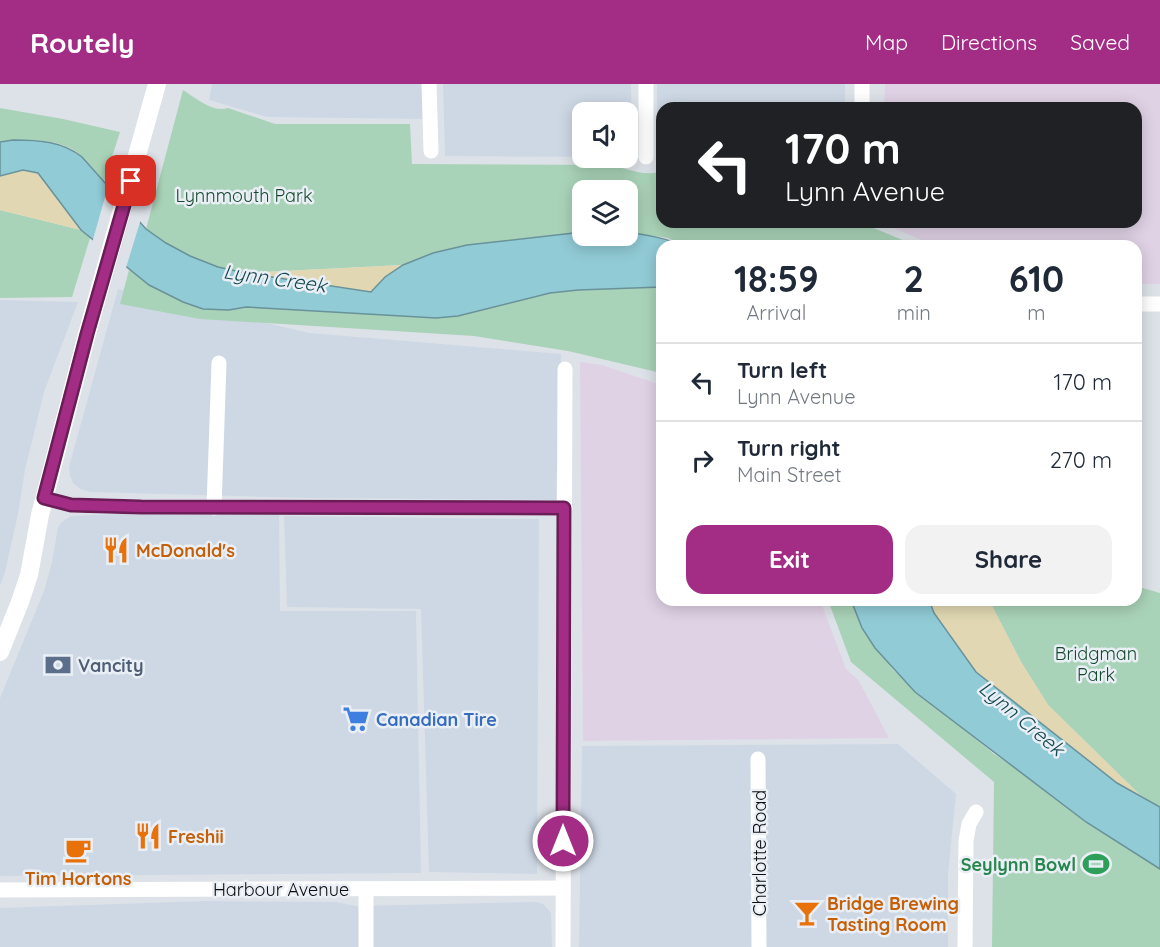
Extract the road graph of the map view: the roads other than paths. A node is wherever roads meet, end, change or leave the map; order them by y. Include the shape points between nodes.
1 (157, 84) edge
2 (429, 84) edge
3 (646, 84) edge
4 (862, 84) edge
5 (862, 102) edge
6 (431, 151) dead end
7 (646, 157) dead end
8 (1142, 304) edge
9 (1160, 304) edge
10 (219, 363) dead end
11 (565, 369) dead end
12 (44, 498) junction
13 (214, 507) junction
14 (564, 508) junction
15 (0, 652) edge
16 (758, 759) dead end
17 (976, 812) dead end
18 (563, 888) junction
19 (366, 889) junction
20 (0, 890) edge
21 (366, 947) edge
22 (563, 947) edge
23 (759, 947) edge
24 (965, 947) edge

1 - 12 main road
2 - 6 street
3 - 7 street
4 - 5 street
8 - 9 street
10 - 13 street
11 - 14 street
12 - 13 street via 71,505
12 - 15 main road via 29,574
13 - 14 street
14 - 18 street
16 - 23 street, Charlotte Road
17 - 24 street via 966,841
18 - 19 street, Harbour Avenue
18 - 22 street
19 - 20 street, Harbour Avenue
19 - 21 street

